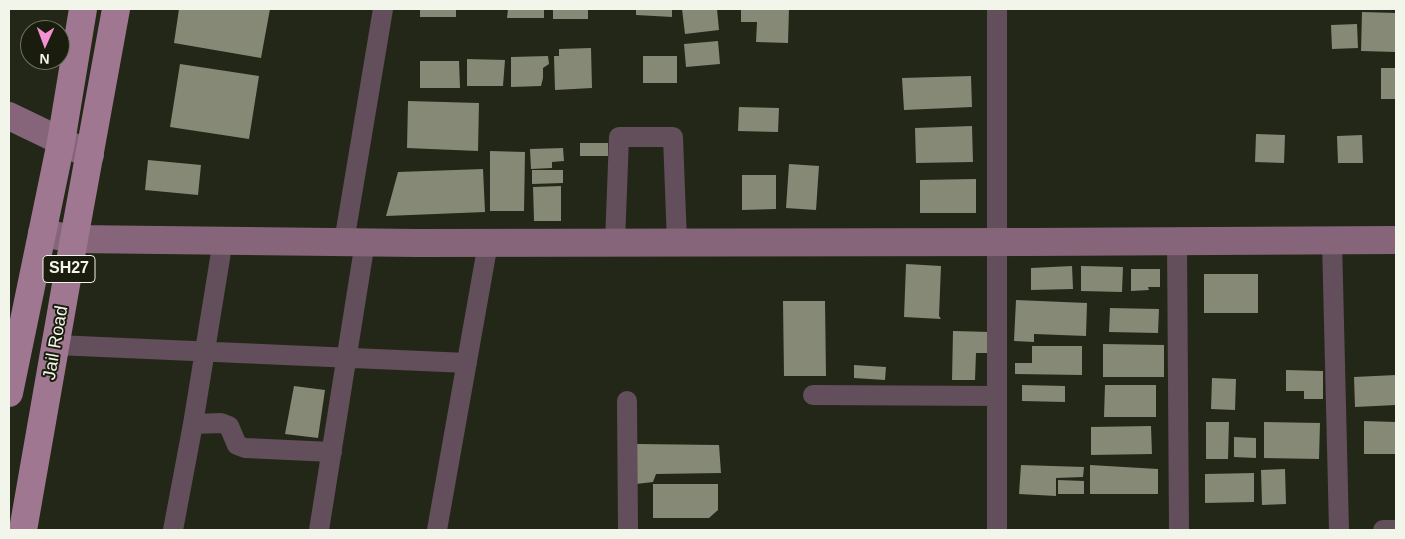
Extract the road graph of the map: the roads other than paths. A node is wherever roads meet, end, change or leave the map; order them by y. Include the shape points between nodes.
1 (83, 9) edge
2 (116, 9) edge
3 (383, 9) edge
4 (997, 9) edge
5 (9, 116) edge
6 (61, 142) junction
7 (90, 155) junction
8 (42, 233) junction
9 (74, 238) junction
10 (223, 240) junction
11 (1332, 240) junction
12 (1396, 240) edge
13 (998, 241) junction
14 (1177, 241) junction
15 (355, 242) junction
16 (488, 243) junction
17 (615, 243) junction
18 (677, 243) junction
19 (56, 345) junction
20 (204, 351) junction
21 (347, 358) junction
22 (467, 363) junction
23 (9, 393) edge
24 (813, 395) dead end
25 (997, 396) junction
26 (627, 401) dead end
27 (193, 424) junction
28 (332, 452) junction
29 (23, 530) edge
30 (174, 530) edge
31 (319, 530) edge
32 (437, 530) edge
33 (628, 530) edge
34 (997, 530) edge
35 (1179, 530) edge
36 (1339, 530) edge
37 (1383, 530) edge
38 (1396, 530) edge

1 - 6 main road
2 - 7 main road, Jail Road / SH27
3 - 15 street
4 - 13 street
5 - 6 street
6 - 7 street
6 - 8 main road
7 - 9 main road, Jail Road / SH27
8 - 9 street
8 - 23 main road
9 - 10 street
9 - 19 main road, Jail Road / SH27
10 - 15 street
10 - 20 street
11 - 12 street
11 - 14 street
11 - 36 street
13 - 14 street
13 - 18 street
13 - 25 street
14 - 35 street
15 - 16 street
15 - 21 street
16 - 17 street
16 - 22 street
17 - 18 street
17 - 18 street via 619,137 673,137
19 - 20 street
19 - 29 main road, Jail Road / SH27
20 - 21 street
20 - 27 street
21 - 22 street
21 - 28 street
22 - 32 street
24 - 25 street
25 - 34 street
26 - 33 street
27 - 28 street via 221,423 229,426 237,445 245,448
27 - 30 street
28 - 31 street
37 - 38 street

